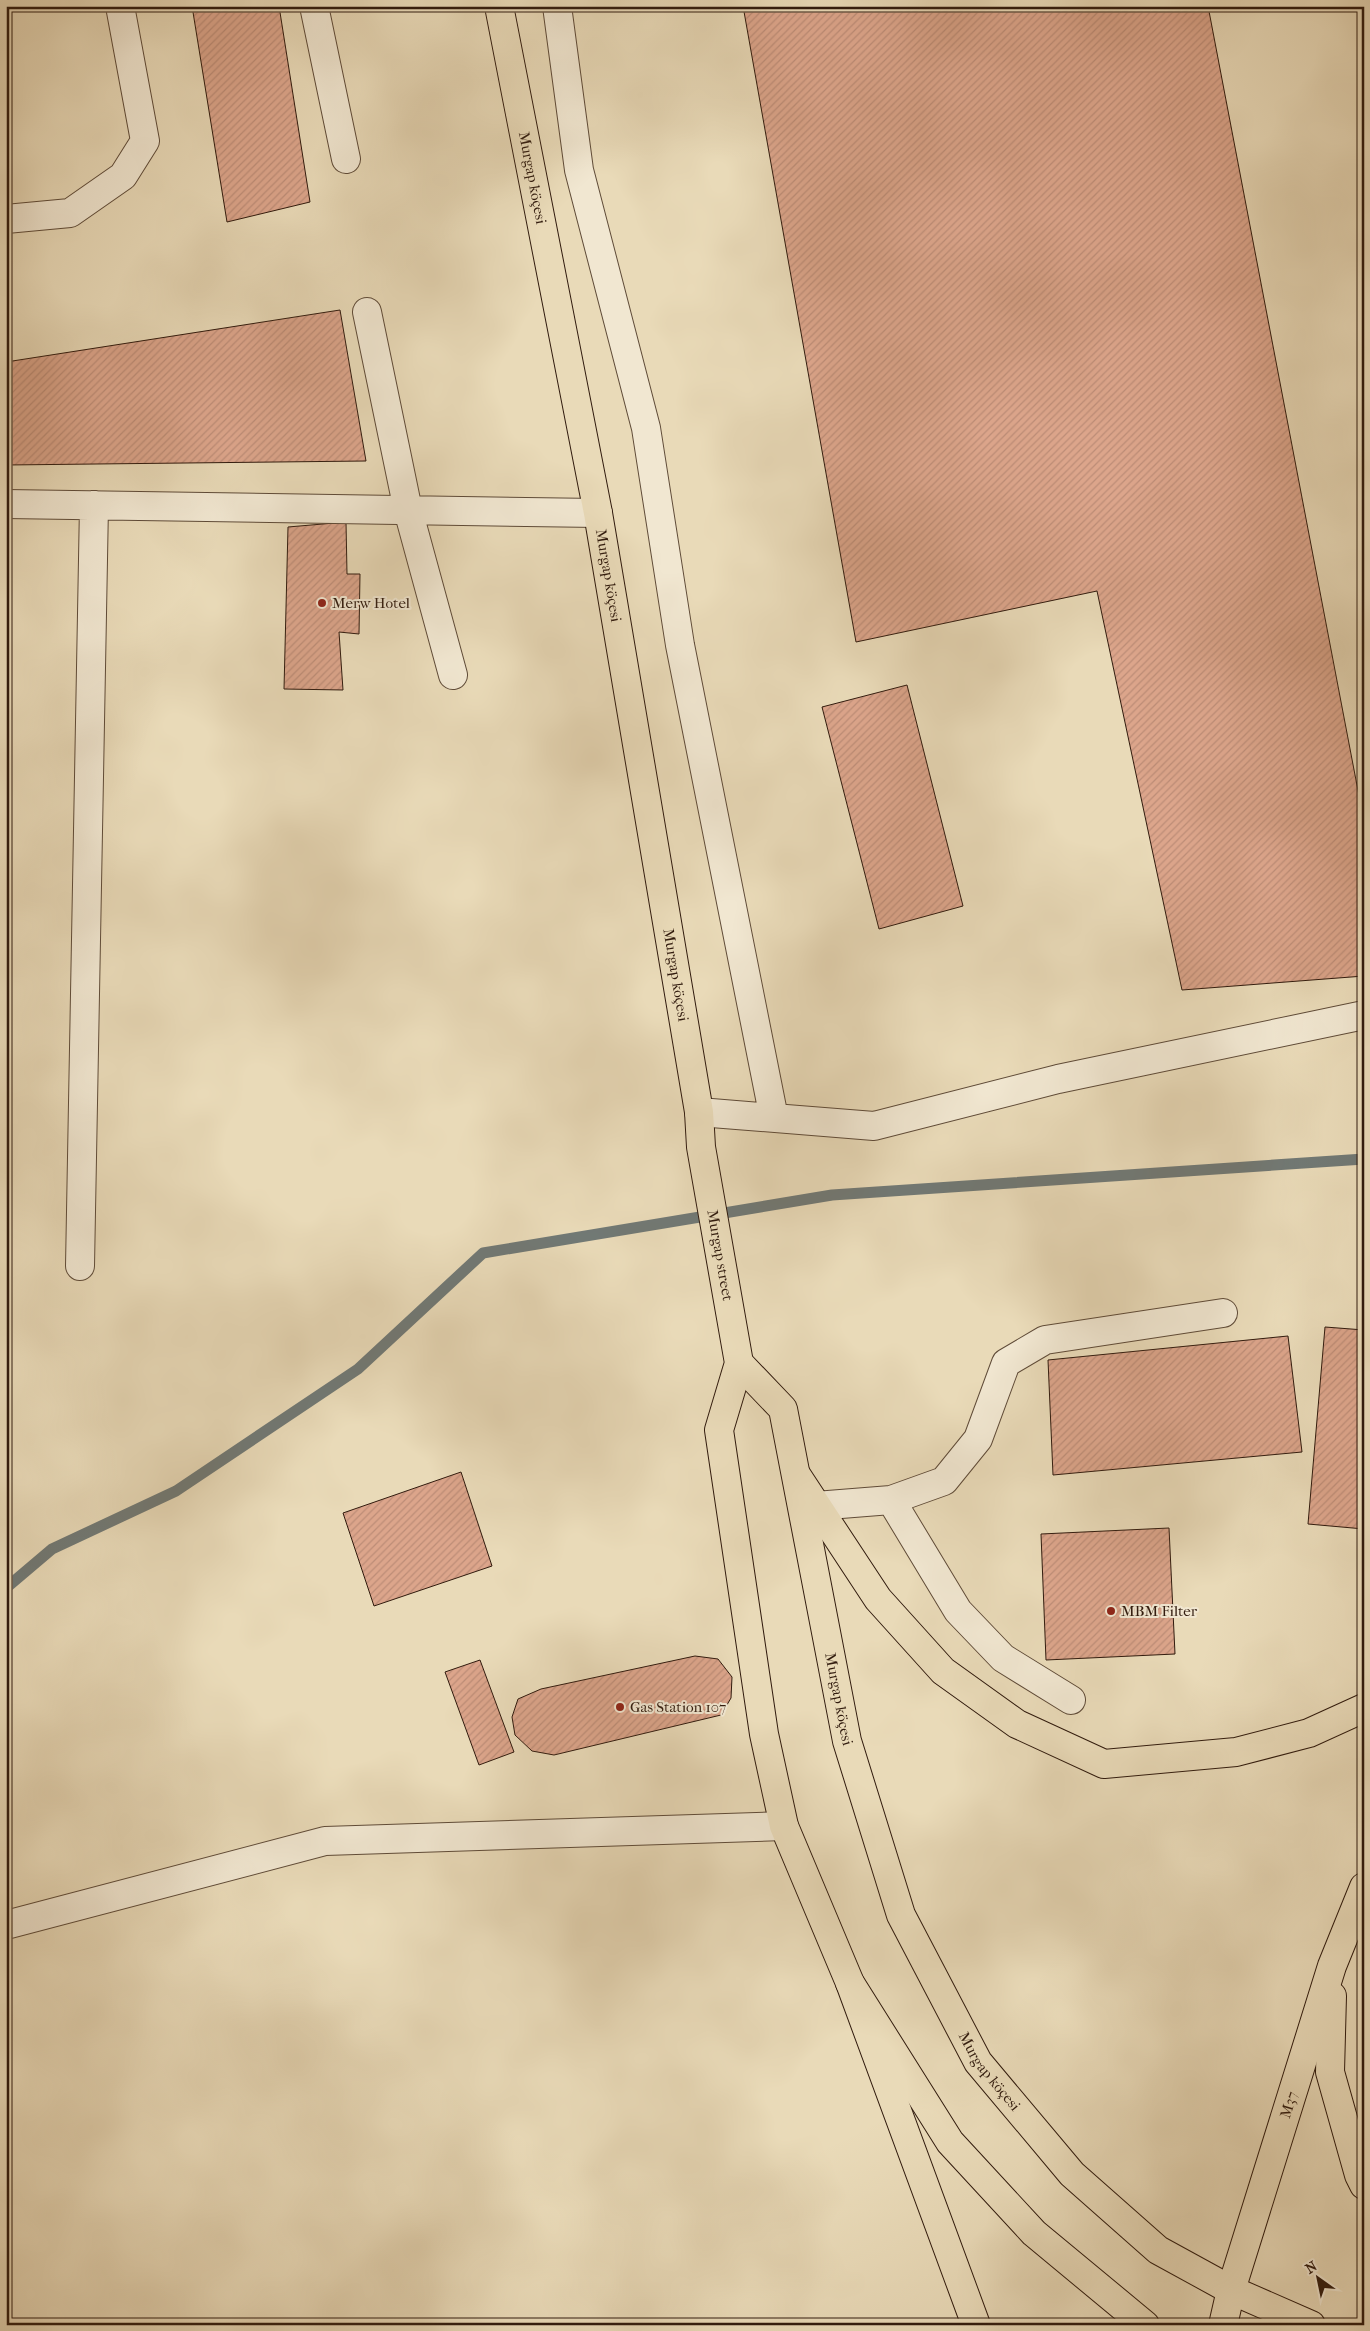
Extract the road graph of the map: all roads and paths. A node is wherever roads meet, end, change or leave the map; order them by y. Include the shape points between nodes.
1 (120, 6) edge
2 (314, 6) edge
3 (498, 6) edge
4 (557, 6) edge
5 (346, 159) dead end
6 (6, 219) edge
7 (367, 312) dead end
8 (6, 504) edge
9 (94, 505) junction
10 (408, 510) junction
11 (598, 513) junction
12 (452, 675) dead end
13 (1364, 1015) edge
14 (699, 1112) junction
15 (774, 1118) junction
16 (701, 1147) joint
17 (80, 1266) dead end
18 (1223, 1313) dead end
19 (738, 1363) junction
20 (891, 1500) junction
21 (810, 1506) junction
22 (1071, 1700) dead end
23 (1364, 1708) edge
24 (784, 1826) junction
25 (1364, 1887) edge
26 (6, 1925) edge
27 (1332, 1966) junction
28 (850, 1983) junction
29 (1364, 2185) edge
30 (1231, 2290) junction
31 (976, 2325) edge
32 (1145, 2325) edge
33 (1223, 2325) edge
34 (1311, 2325) edge

1 - 6 street via 145,141 123,176 70,213
2 - 5 street
3 - 11 main road, Murgap köçesi
4 - 15 street via 580,170 646,428 680,645
7 - 10 street
8 - 9 street
9 - 10 street
9 - 17 street
10 - 11 street
10 - 12 street
11 - 14 main road, Murgap köçesi
13 - 15 street via 1058,1079 874,1126
14 - 15 street
14 - 16 main road, Murgap köçesi
16 - 19 main road, Murgap street
18 - 20 street via 1045,1340 1006,1363 978,1439 944,1481
19 - 21 main road via 783,1409 797,1476
19 - 24 main road via 719,1430 764,1734
20 - 21 street
20 - 22 street via 958,1611 1003,1658
21 - 23 main road via 878,1599 943,1671 1017,1724 1104,1764 1236,1752 1309,1733
21 - 30 main road, Murgap köçesi via 846,1741 901,1915 978,2062 1072,2174 1158,2250
24 - 26 street via 325,1841
24 - 28 main road
25 - 27 main road, M37 / M37
27 - 29 main road via 1330,2072
27 - 30 main road, M37 / M37
28 - 31 main road
28 - 32 main road via 950,2142 1034,2233
30 - 33 main road, M37 / M37
30 - 34 main road, Murgap köçesi

